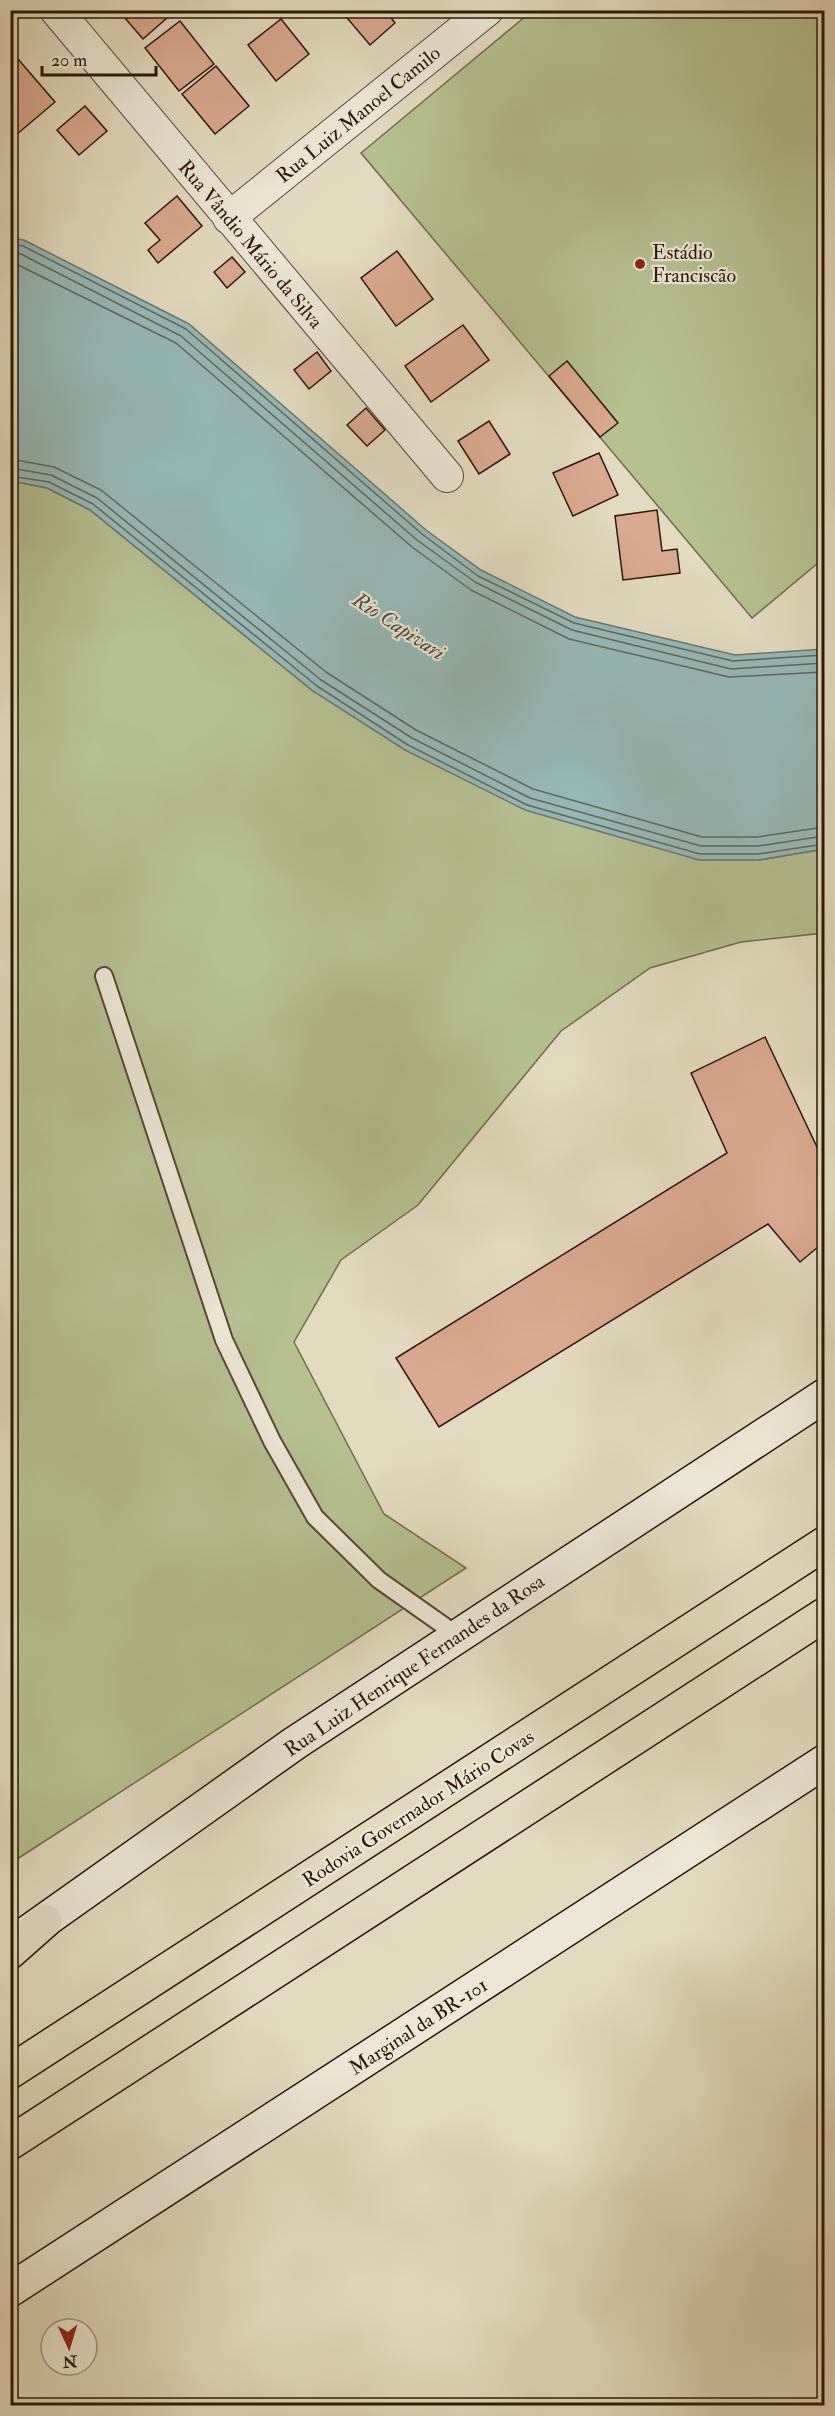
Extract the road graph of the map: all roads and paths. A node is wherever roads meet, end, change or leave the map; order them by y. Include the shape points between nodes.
1 (56, 10) edge
2 (487, 10) edge
3 (229, 218) junction
4 (447, 476) dead end
5 (104, 976) dead end
6 (825, 1396) edge
7 (825, 1544) edge
8 (825, 1615) edge
9 (457, 1635) junction
10 (825, 1762) edge
11 (45, 1921) junction
12 (10, 1944) edge
13 (10, 1952) edge
14 (10, 2072) edge
15 (20, 2137) edge
16 (10, 2161) edge
17 (10, 2290) edge

1 - 3 street, Rua Vândio Mário da Silva
2 - 3 street, Rua Luiz Manoel Camilo
3 - 4 street, Rua Vândio Mário da Silva
5 - 9 lane via 224,1340 272,1442 315,1517 379,1580
6 - 9 main road, Rua Luiz Henrique Fernandes da Rosa
7 - 14 highway, Rodovia Governador Mário Covas
8 - 15 highway
9 - 11 main road, Rua Luiz Henrique Fernandes da Rosa via 220,1795
10 - 17 main road, Marginal da BR-101
11 - 12 main road, Rua Luiz Henrique Fernandes da Rosa
11 - 13 highway
15 - 16 highway

